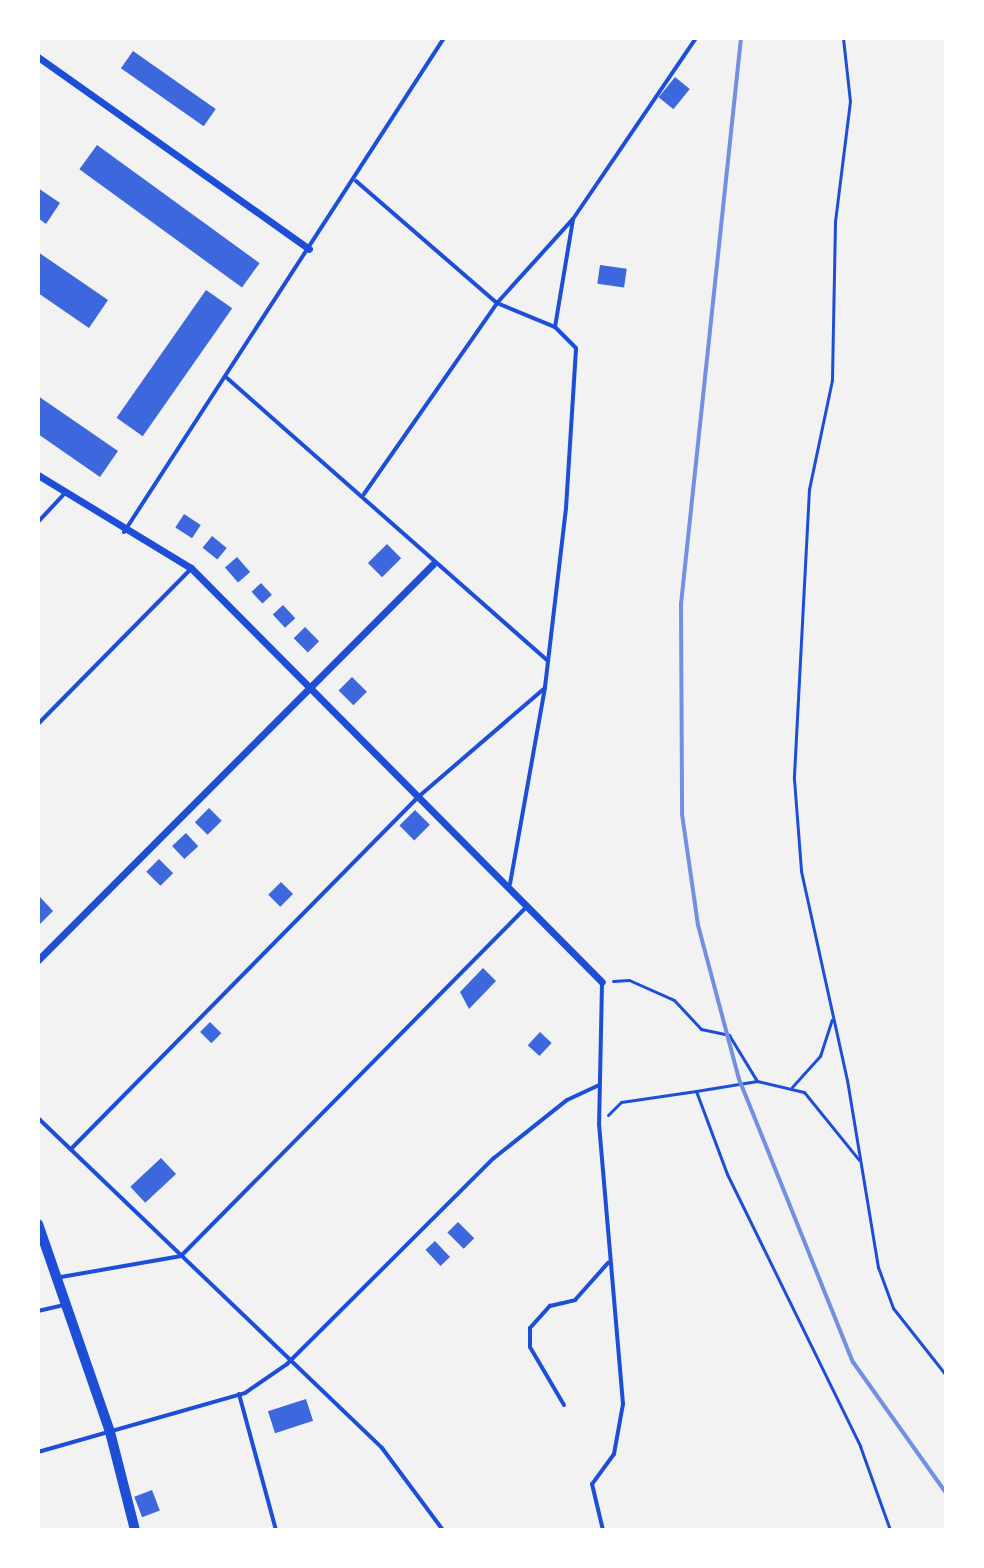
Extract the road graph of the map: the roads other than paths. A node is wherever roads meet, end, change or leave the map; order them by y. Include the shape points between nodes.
1 (444, 38) edge
2 (696, 38) edge
3 (38, 57) edge
4 (356, 181) junction
5 (573, 219) junction
6 (309, 249) junction
7 (497, 303) junction
8 (555, 327) junction
9 (227, 378) junction
10 (38, 475) edge
11 (65, 493) junction
12 (364, 494) junction
13 (38, 522) edge
14 (124, 532) junction
15 (433, 564) junction
16 (191, 568) junction
17 (548, 661) junction
18 (309, 683) junction
19 (545, 687) junction
20 (38, 724) edge
21 (417, 798) junction
22 (510, 884) junction
23 (528, 905) junction
24 (38, 960) edge
25 (602, 982) joint
26 (599, 1085) junction
27 (38, 1118) edge
28 (71, 1149) junction
29 (38, 1224) edge
30 (181, 1256) junction
31 (608, 1263) junction
32 (61, 1277) junction
33 (69, 1303) junction
34 (38, 1311) edge
35 (287, 1364) junction
36 (239, 1394) junction
37 (564, 1405) dead end
38 (110, 1432) junction
39 (38, 1452) edge
40 (135, 1530) edge
41 (276, 1530) edge
42 (443, 1530) edge
43 (603, 1530) edge

1 - 4 lane
2 - 5 lane
3 - 6 street
4 - 6 lane
4 - 7 lane
5 - 7 lane
5 - 8 lane
6 - 9 lane
7 - 8 lane
7 - 12 lane
8 - 17 lane via 576,348
9 - 12 lane
9 - 14 lane
10 - 11 street
11 - 13 lane
11 - 14 street
12 - 15 lane
14 - 16 street
15 - 17 lane
15 - 18 street
16 - 18 street
16 - 20 lane
17 - 19 lane
18 - 21 street
18 - 24 street
19 - 21 lane
19 - 22 lane
21 - 22 street
21 - 28 lane
22 - 23 street
23 - 25 street
23 - 30 lane
25 - 26 lane
26 - 31 lane
26 - 35 lane via 567,1100 494,1158
27 - 28 lane
28 - 30 lane
29 - 32 main road
30 - 32 lane
30 - 35 lane
31 - 37 lane via 575,1300 550,1306 530,1328 530,1347
31 - 43 lane via 623,1404 614,1454 592,1484
32 - 33 main road
33 - 34 lane
33 - 38 main road
35 - 36 lane
35 - 42 lane via 382,1448
36 - 38 lane
36 - 41 lane
38 - 39 lane
38 - 40 main road

